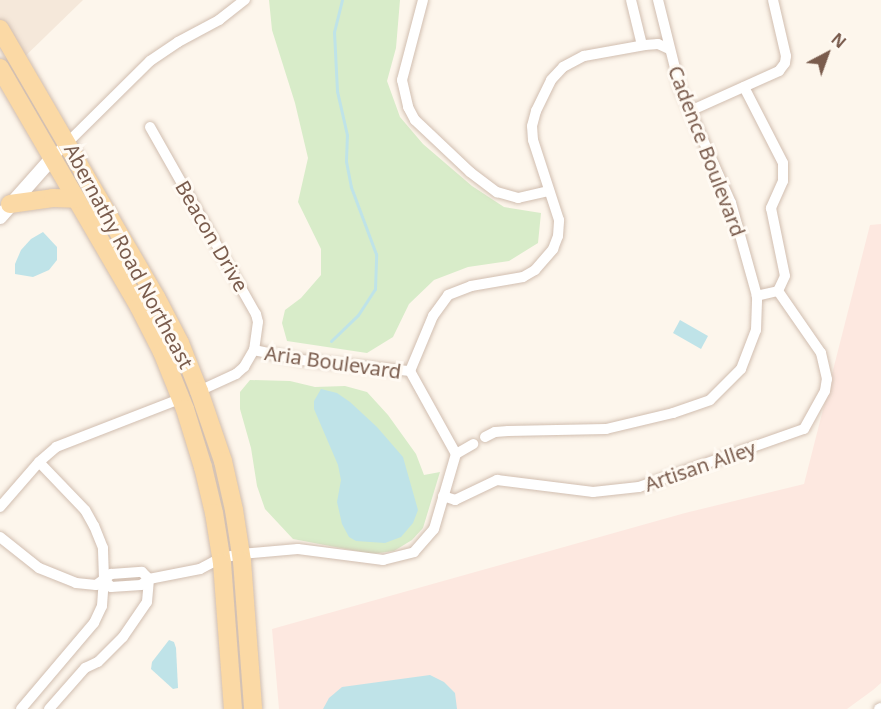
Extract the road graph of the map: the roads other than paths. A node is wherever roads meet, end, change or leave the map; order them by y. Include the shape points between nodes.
1 (245, 0) edge
2 (423, 0) edge
3 (631, 0) edge
4 (658, 0) edge
5 (773, 0) edge
6 (0, 29) edge
7 (642, 45) junction
8 (669, 49) junction
9 (0, 68) edge
10 (744, 87) junction
11 (690, 111) junction
12 (150, 127) dead end
13 (67, 141) junction
14 (53, 157) junction
15 (549, 191) junction
16 (76, 200) junction
17 (5, 211) edge
18 (777, 291) junction
19 (758, 296) junction
20 (254, 350) junction
21 (410, 371) junction
22 (199, 392) junction
23 (180, 399) junction
24 (485, 437) dead end
25 (473, 444) dead end
26 (456, 454) junction
27 (39, 462) junction
28 (443, 496) junction
29 (0, 507) edge
30 (0, 537) edge
31 (241, 554) junction
32 (221, 558) junction
33 (104, 579) junction
34 (149, 579) junction
35 (21, 709) edge
36 (49, 709) edge
37 (233, 709) edge
38 (253, 709) edge

1 - 13 street via 150,61
2 - 15 street via 402,80 415,120 497,192 518,198
3 - 7 street
4 - 8 street, Cadence Boulevard
5 - 10 street via 785,63 779,71
6 - 13 main road, Abernathy Road Northeast
7 - 8 street via 658,44
7 - 15 street via 584,56 563,67 551,80 532,126
8 - 11 street, Cadence Boulevard
9 - 14 main road, Abernathy Road Northeast
10 - 11 street
10 - 18 street via 783,163 783,181 771,208 785,276
11 - 19 street, Cadence Boulevard via 730,203
12 - 20 street, Beacon Drive via 256,314
13 - 14 street
13 - 22 main road, Abernathy Road Northeast via 156,297
14 - 16 main road, Abernathy Road Northeast
14 - 17 street
15 - 21 street via 559,220 558,236 546,260 523,277 471,286 448,295 433,316
16 - 17 main road via 52,198
16 - 23 main road, Abernathy Road Northeast via 139,307
18 - 19 street
18 - 28 street, Artisan Alley via 820,353 828,379 804,429 639,487 593,492 497,480 455,500
19 - 24 street, Cadence Boulevard via 756,330 741,369 710,400 606,429 508,431
20 - 21 street, Aria Boulevard via 302,360
20 - 22 street, Aria Boulevard via 236,374
21 - 26 street, Aria Boulevard
22 - 31 main road, Abernathy Road Northeast via 223,461
23 - 27 street via 66,442
23 - 32 main road, Abernathy Road Northeast via 203,467
25 - 26 street
26 - 28 street
27 - 29 street
27 - 33 street via 85,510 94,526 103,548
28 - 31 street via 434,529 414,552 383,560 297,549
30 - 33 street via 39,568 85,585 96,585
31 - 32 street
31 - 38 main road, Abernathy Road Northeast
32 - 34 street via 200,569
32 - 37 main road, Abernathy Road Northeast
33 - 34 street via 111,587 141,585
33 - 35 street via 102,606 94,623
34 - 36 street via 147,602 123,638 98,662 85,668

